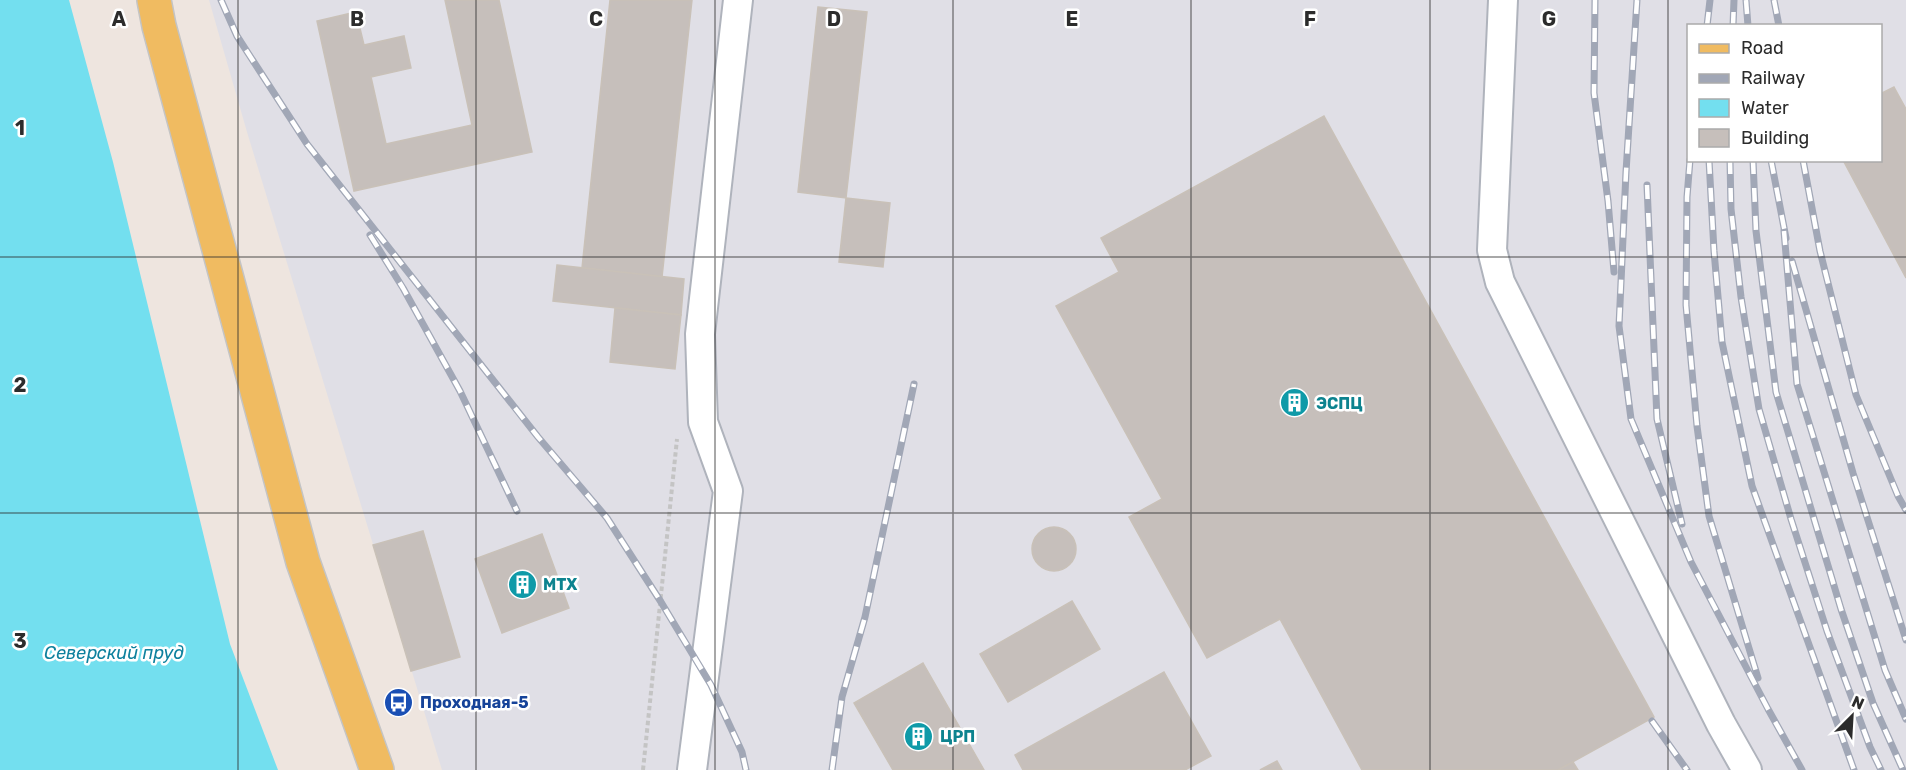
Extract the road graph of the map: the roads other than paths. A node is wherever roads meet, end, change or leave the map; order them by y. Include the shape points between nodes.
1 (154, 0) edge
2 (738, 0) edge
3 (1503, 0) edge
4 (377, 770) edge
5 (692, 770) edge
6 (1747, 770) edge

1 - 4 main road via 303,562
2 - 5 street via 700,334 703,422 728,491
3 - 6 street via 1492,250 1500,282

